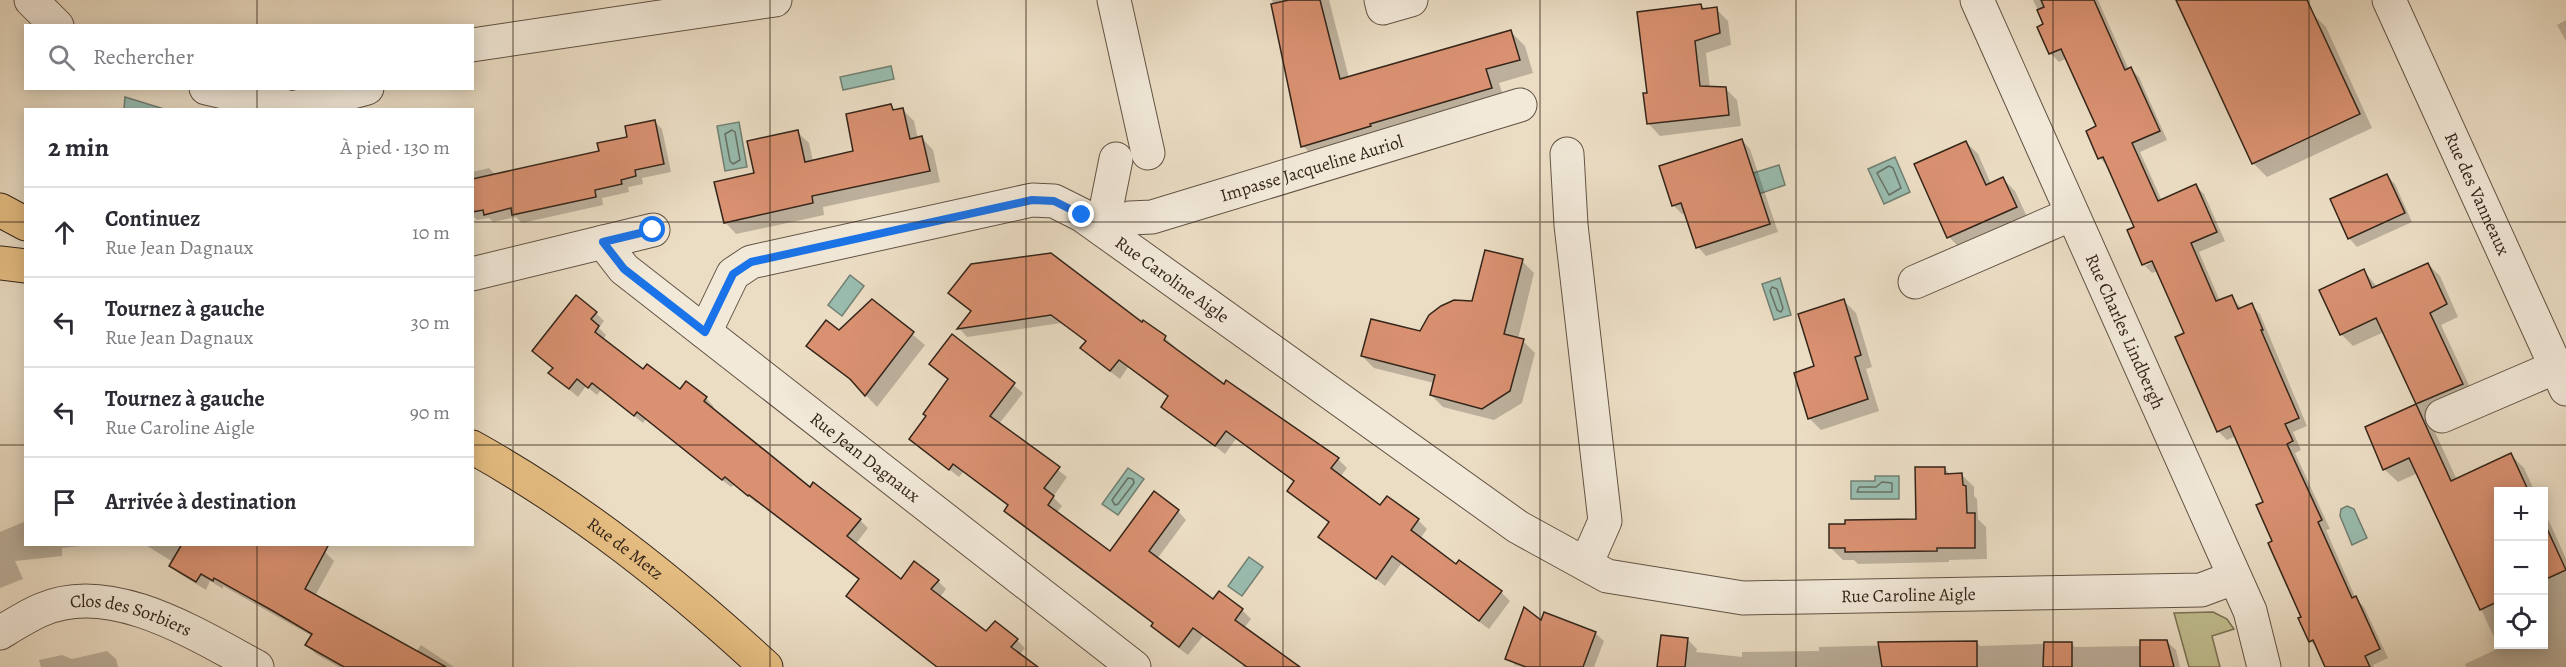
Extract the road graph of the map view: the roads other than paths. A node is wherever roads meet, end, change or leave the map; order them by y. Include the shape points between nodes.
1 (31, 0) edge
2 (775, 0) edge
3 (1114, 0) edge
4 (1381, 0) edge
5 (1412, 0) edge
6 (1977, 0) edge
7 (2389, 0) edge
8 (55, 24) edge
9 (474, 45) edge
10 (215, 90) edge
11 (360, 90) edge
12 (1520, 105) dead end
13 (293, 108) edge
14 (293, 108) edge
15 (1148, 153) dead end
16 (1567, 154) dead end
17 (1116, 159) dead end
18 (0, 210) edge
19 (2072, 214) junction
20 (24, 223) edge
21 (1102, 229) junction
22 (653, 230) dead end
23 (603, 242) junction
24 (0, 263) edge
25 (24, 267) edge
26 (474, 274) edge
27 (1915, 282) dead end
28 (705, 332) junction
29 (2561, 378) edge
30 (2442, 416) dead end
31 (474, 448) edge
32 (1587, 564) junction
33 (2233, 578) junction
34 (0, 633) edge
35 (257, 667) edge
36 (766, 667) edge
37 (1134, 667) edge
38 (2264, 667) edge

1 - 8 street
2 - 9 street
3 - 15 street
4 - 5 street via 1383,9
6 - 19 street, Rue Charles Lindbergh
7 - 29 street, Rue des Vanneaux
10 - 13 street
11 - 14 street
12 - 21 street, Impasse Jacqueline Auriol
16 - 32 street via 1571,225 1605,521
17 - 21 street
18 - 20 main road
19 - 27 street
19 - 33 street, Rue Charles Lindbergh
21 - 28 street, Rue Caroline Aigle via 1054,201 1032,200 751,262 733,274
21 - 32 street, Rue Caroline Aigle via 1518,527
22 - 23 street
23 - 26 street
23 - 28 street, Rue Jean Dagnaux via 624,269
24 - 25 main road
28 - 37 street, Rue Jean Dagnaux
29 - 30 street
31 - 36 main road, Rue de Metz via 555,496 617,541 709,614
32 - 33 street, Rue Caroline Aigle via 1607,576 1743,598 2201,590
33 - 38 street, Rue Charles Lindbergh via 2250,611
34 - 35 street, Clos des Sorbiers via 42,609 89,601 111,602 140,609

